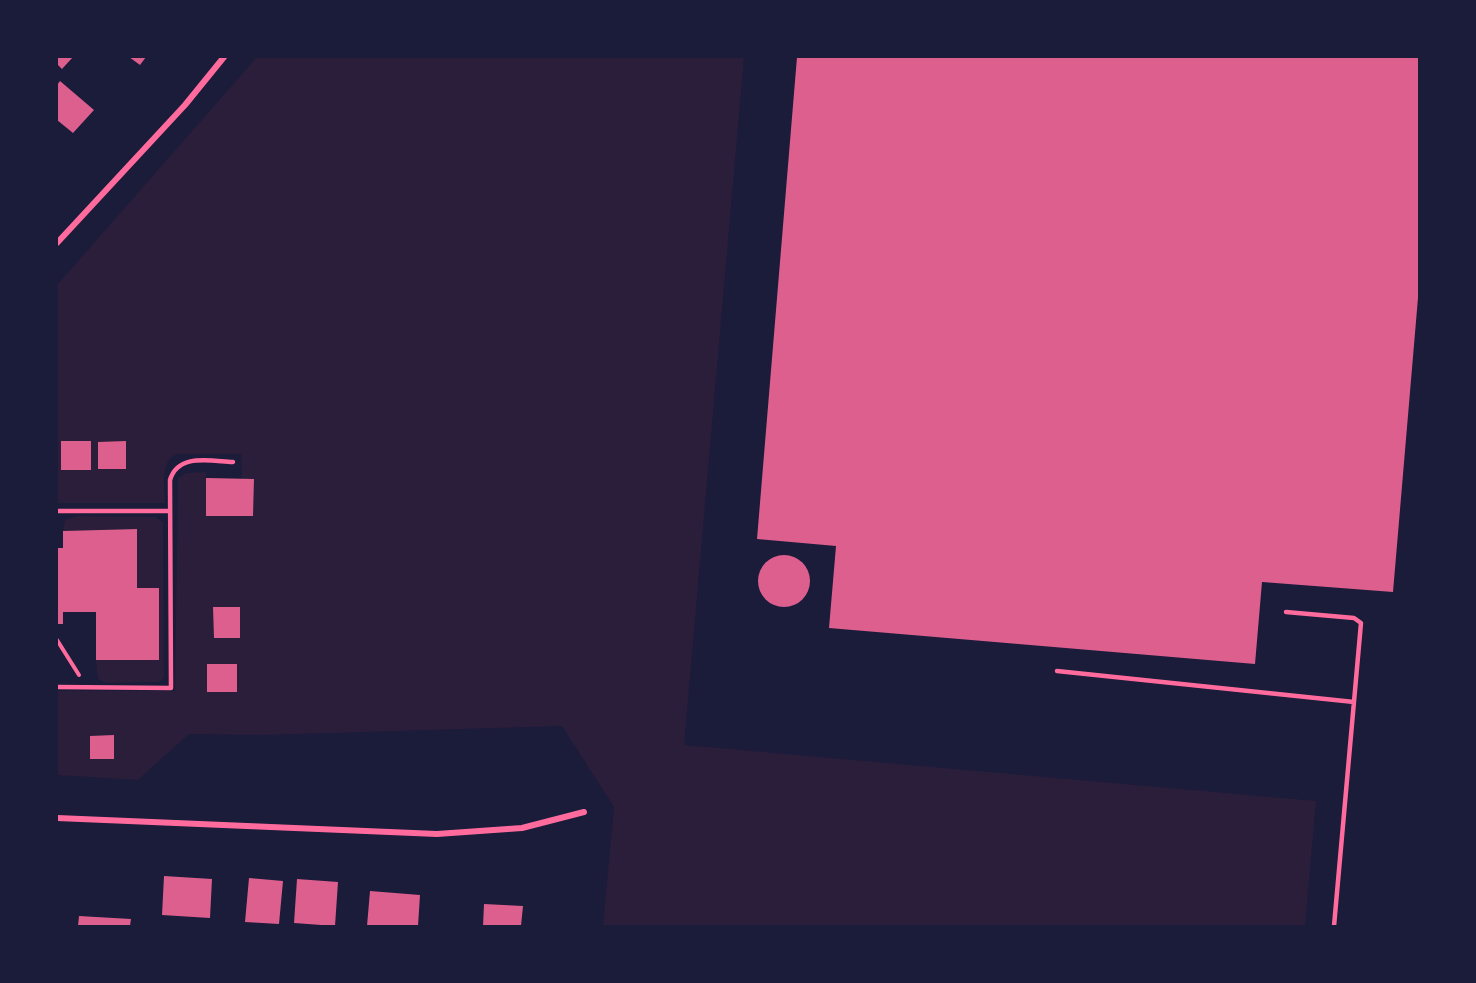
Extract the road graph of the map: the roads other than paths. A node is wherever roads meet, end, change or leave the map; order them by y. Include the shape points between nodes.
1 (224, 57) edge
2 (57, 243) edge
3 (233, 462) dead end
4 (57, 511) edge
5 (170, 511) junction
6 (1286, 612) dead end
7 (1057, 671) dead end
8 (57, 687) edge
9 (1354, 702) junction
10 (584, 812) dead end
11 (57, 818) edge
12 (1334, 926) edge

1 - 2 street via 185,105
3 - 5 lane via 196,461 178,465 170,480
4 - 5 lane
5 - 8 lane via 171,688
6 - 9 lane via 1354,618 1361,623
7 - 9 lane
9 - 12 lane
10 - 11 street via 522,828 437,834

